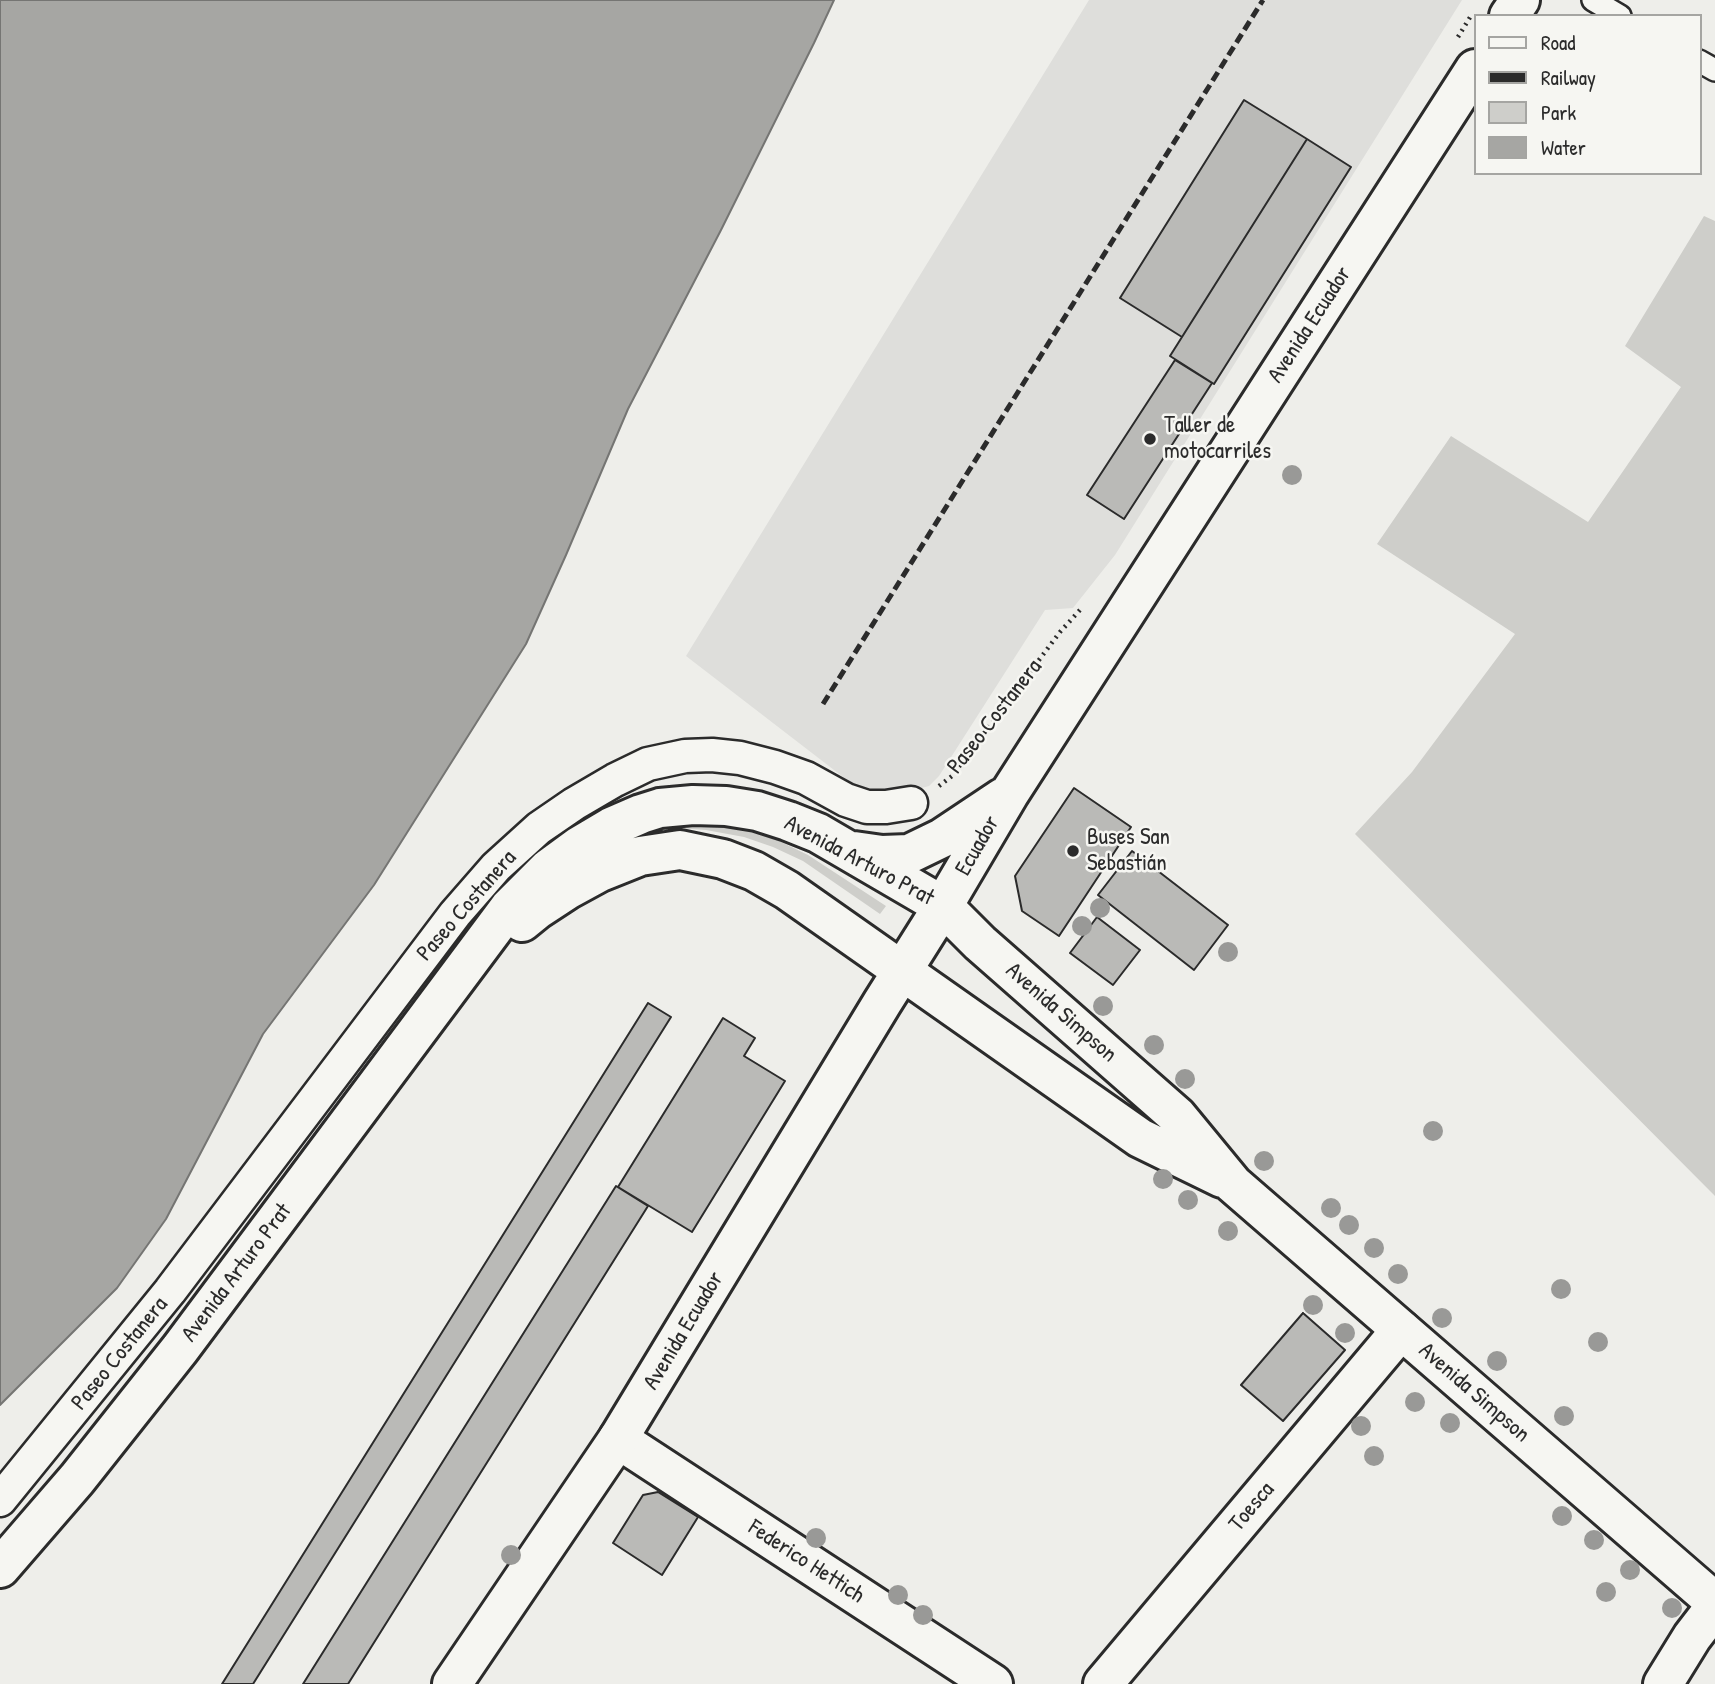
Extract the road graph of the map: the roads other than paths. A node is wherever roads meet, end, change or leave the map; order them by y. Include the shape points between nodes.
1 (1593, 0) edge
2 (1617, 14) edge
3 (1474, 71) edge
4 (1009, 794) junction
5 (911, 803) road end
6 (845, 850) junction
7 (943, 906) junction
8 (902, 970) junction
9 (464, 971) junction
10 (1233, 1184) junction
11 (1401, 1329) junction
12 (618, 1439) junction
13 (0, 1500) edge
14 (0, 1568) edge
15 (1715, 1605) edge
16 (452, 1684) edge
17 (993, 1684) edge
18 (1103, 1684) edge
19 (1663, 1684) edge

1 - 2 lane
3 - 4 main road, Avenida Ecuador
4 - 6 main road via 909,854
4 - 7 main road, Ecuador
5 - 13 street, Paseo Costanera via 867,807 775,767 740,758 685,756 648,764 615,779 539,828 496,867 455,914 170,1291
6 - 7 main road, Avenida Arturo Prat
6 - 9 main road, Avenida Arturo Prat via 808,829 758,811 694,805 640,814 611,827 549,868 509,908
7 - 8 main road, Ecuador
7 - 10 main road, Avenida Simpson via 1177,1116
8 - 9 main road, Avenida Arturo Prat via 754,871 680,850 640,856 567,890
8 - 10 main road, Avenida Simpson via 1140,1138
8 - 12 main road, Avenida Ecuador
9 - 14 main road, Avenida Arturo Prat via 180,1349 78,1479
10 - 11 main road, Avenida Simpson
11 - 15 main road, Avenida Simpson
11 - 18 main road, Toesca
12 - 16 main road, Avenida Ecuador
12 - 17 main road, Federico Hettich
15 - 19 main road

